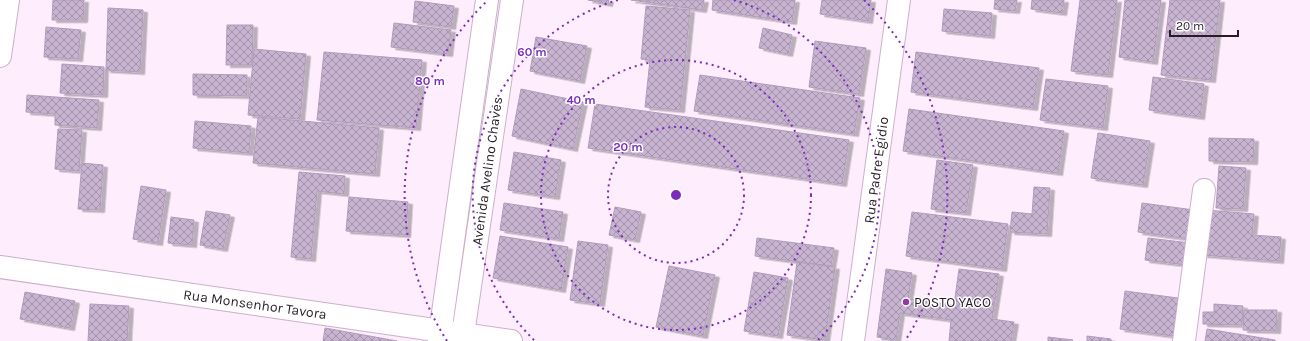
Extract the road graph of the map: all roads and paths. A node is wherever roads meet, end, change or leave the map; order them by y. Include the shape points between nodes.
1 (8, 0) edge
2 (487, 0) edge
3 (512, 0) edge
4 (899, 0) edge
5 (0, 56) edge
6 (1204, 190) dead end
7 (0, 267) edge
8 (439, 336) edge
9 (463, 337) edge
10 (511, 341) edge
11 (854, 341) edge
12 (1184, 341) edge

1 - 5 street
2 - 8 street, Avenida Avelino Chaves
3 - 9 street, Avenida Avelino Chaves
4 - 11 street, Rua Padre Egidio
6 - 12 street
7 - 8 street, Rua Monsenhor Tavora
8 - 9 street, Rua Monsenhor Tavora
9 - 10 street, Rua Monsenhor Tavora

